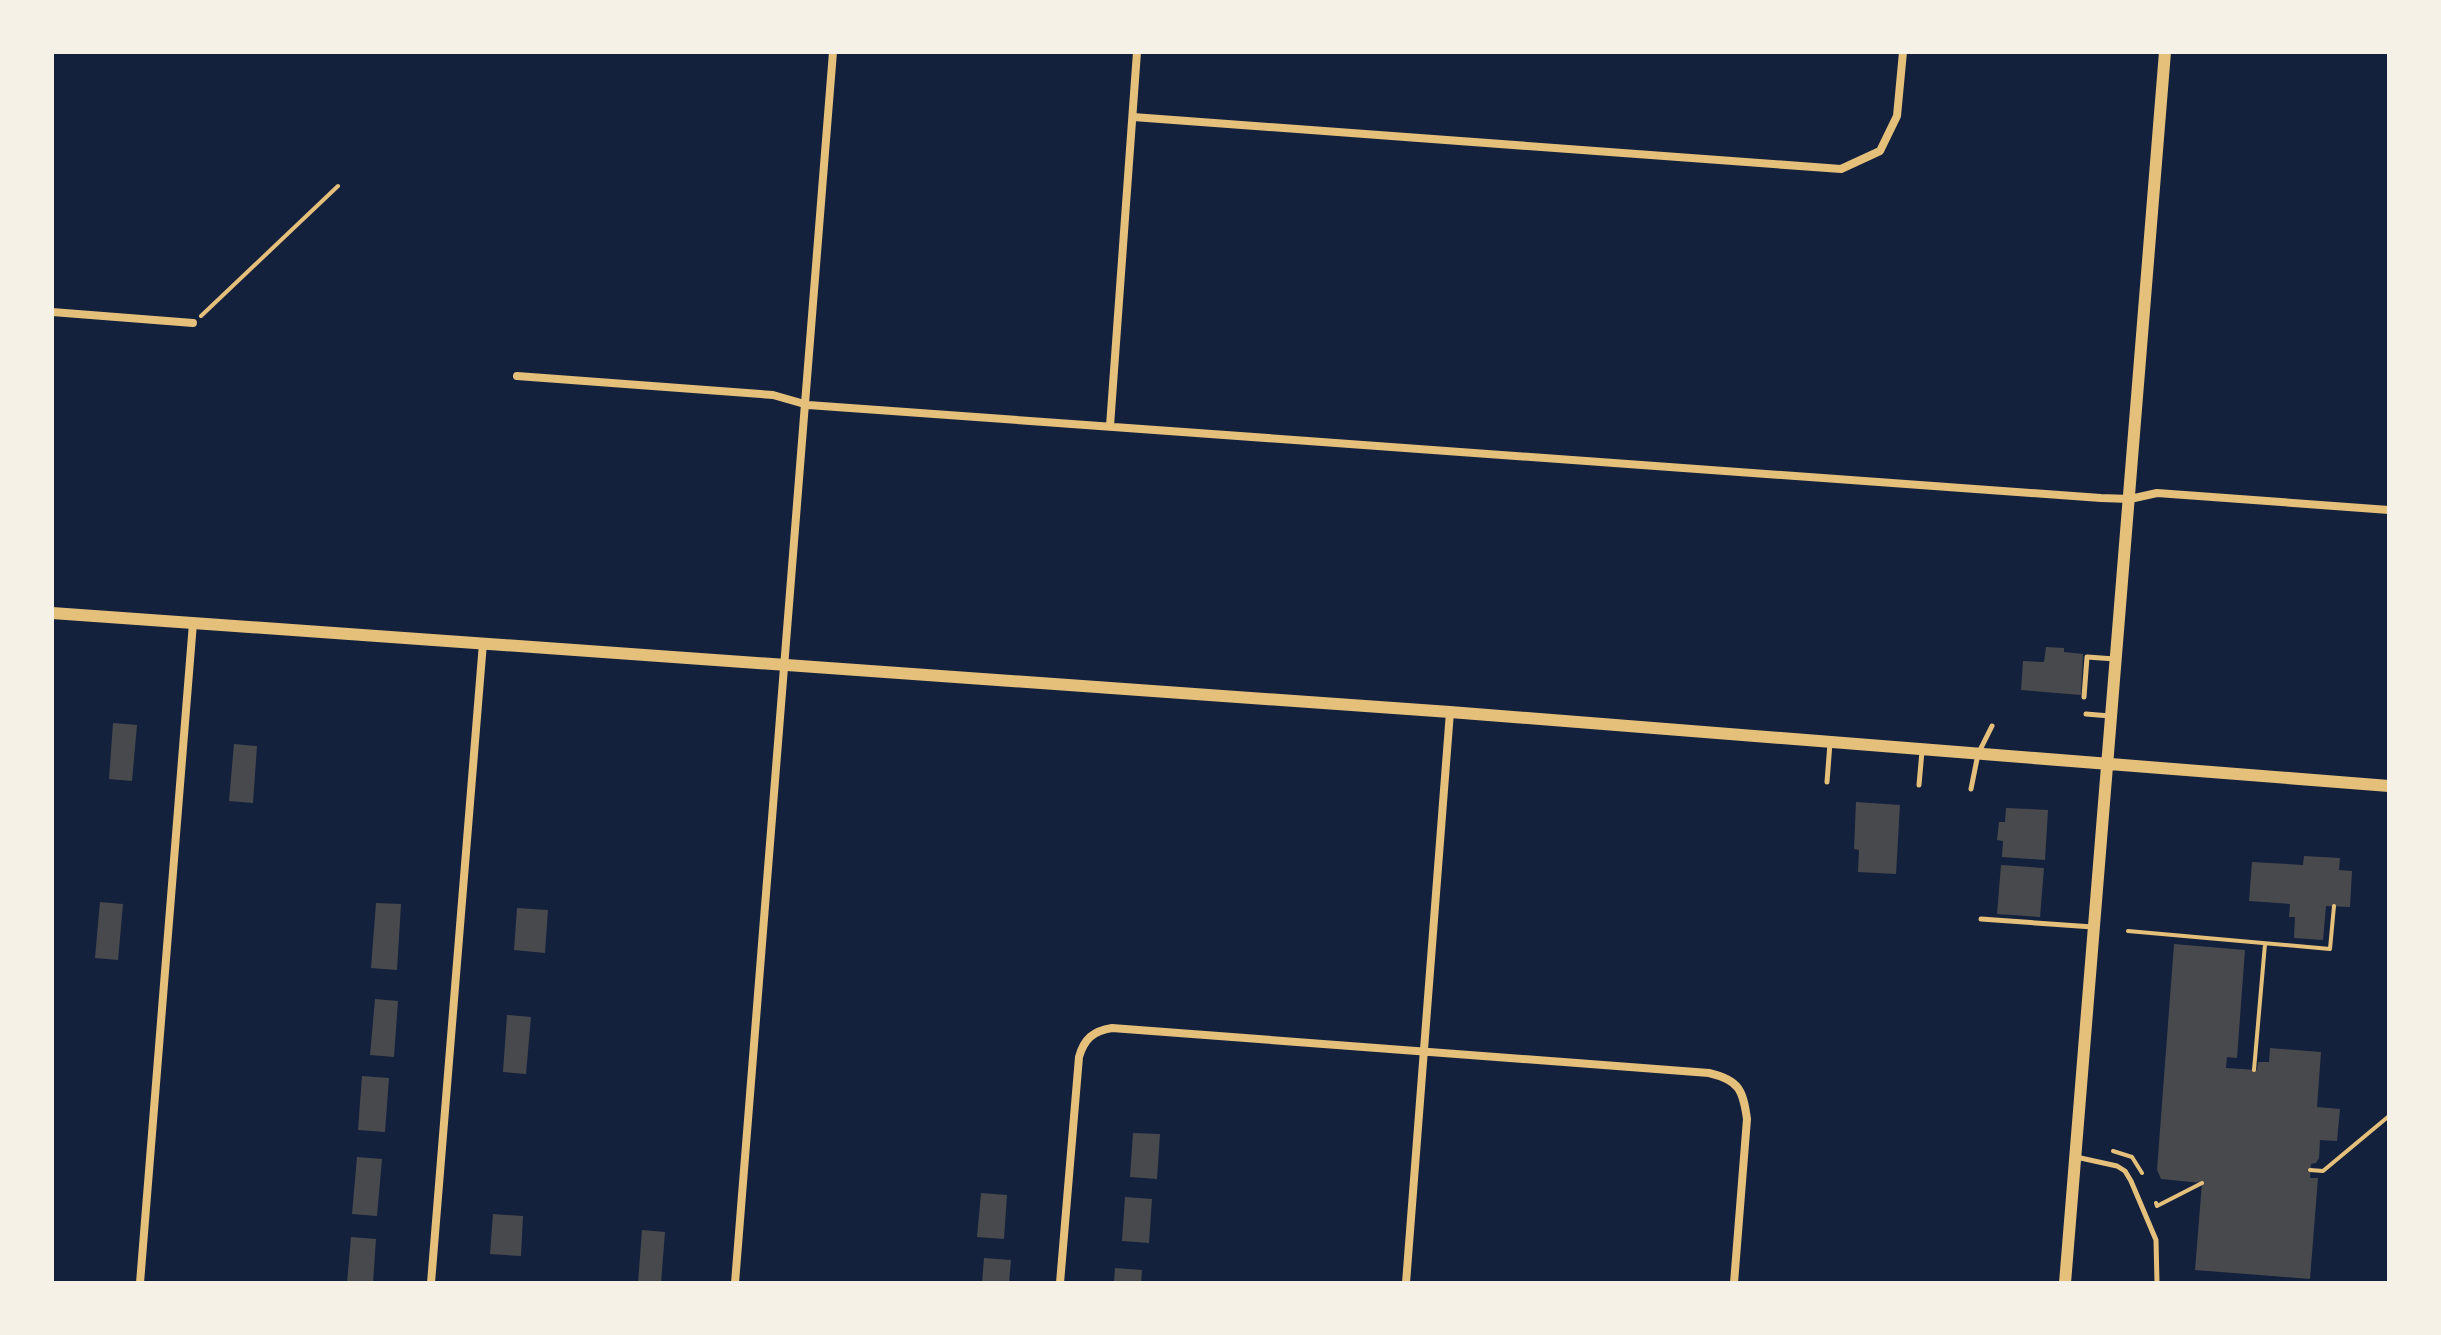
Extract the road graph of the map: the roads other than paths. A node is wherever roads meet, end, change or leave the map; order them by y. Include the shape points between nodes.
1 (833, 52) edge
2 (1137, 52) edge
3 (1903, 52) edge
4 (2165, 52) edge
5 (1133, 117) junction
6 (52, 312) edge
7 (193, 323) road end
8 (517, 376) dead end
9 (808, 405) junction
10 (1110, 426) junction
11 (2130, 499) junction
12 (2389, 510) edge
13 (52, 613) edge
14 (193, 623) junction
15 (483, 643) junction
16 (2116, 659) junction
17 (784, 663) junction
18 (2084, 697) dead end
19 (1450, 712) junction
20 (2086, 714) dead end
21 (2111, 716) junction
22 (1992, 726) dead end
23 (1830, 743) junction
24 (1922, 750) junction
25 (1978, 754) junction
26 (2107, 764) junction
27 (1827, 782) dead end
28 (1919, 785) dead end
29 (2389, 786) edge
30 (1971, 789) dead end
31 (1981, 919) dead end
32 (2094, 927) junction
33 (1423, 1053) junction
34 (2075, 1157) junction
35 (140, 1283) edge
36 (431, 1283) edge
37 (735, 1283) edge
38 (1060, 1283) edge
39 (1406, 1283) edge
40 (1734, 1283) edge
41 (2065, 1283) edge
42 (2157, 1283) edge

1 - 9 street
2 - 5 street
3 - 5 street via 1897,116 1880,151 1841,169
4 - 11 street
5 - 10 street
6 - 7 street
8 - 9 street via 773,395
9 - 10 street
9 - 17 street
10 - 11 street
11 - 12 street via 2157,493
11 - 16 street
13 - 14 street
14 - 15 street
14 - 35 street
15 - 17 street
15 - 36 street
16 - 18 lane via 2087,657
16 - 21 street
17 - 19 street
17 - 37 street
19 - 23 street
19 - 33 street
20 - 21 lane
21 - 26 street
22 - 25 lane
23 - 24 street
23 - 27 lane
24 - 25 street
24 - 28 lane
25 - 26 street
25 - 30 lane
26 - 29 street
26 - 32 street
31 - 32 lane
32 - 34 street
33 - 38 street via 1112,1028 1090,1035 1079,1057
33 - 39 street
33 - 40 street via 1709,1073 1736,1083 1747,1119
34 - 41 street
34 - 42 lane via 2125,1171 2156,1240

